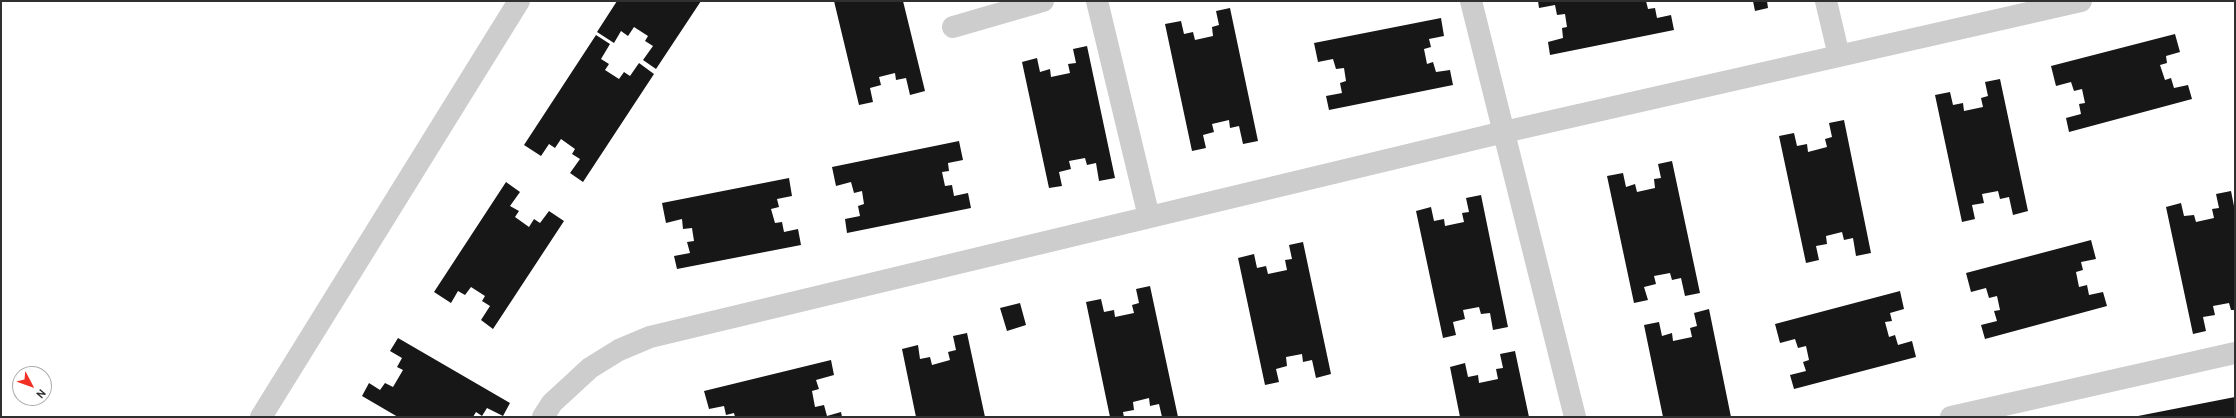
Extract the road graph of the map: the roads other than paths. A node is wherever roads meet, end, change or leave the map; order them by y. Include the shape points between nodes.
1 (518, 1) edge
2 (1043, 1) edge
3 (1097, 1) edge
4 (1471, 1) edge
5 (1826, 1) edge
6 (2082, 1) edge
7 (953, 27) dead end
8 (1839, 56) junction
9 (1504, 132) junction
10 (1149, 217) junction
11 (2235, 353) edge
12 (261, 417) edge
13 (542, 417) edge
14 (1575, 417) edge
15 (1951, 417) edge

1 - 12 street
2 - 7 street
3 - 10 street
4 - 9 street
5 - 8 street
6 - 8 street
8 - 9 street
9 - 10 street
9 - 14 street
10 - 13 street via 650,337 619,350 590,368 552,403
11 - 15 street

